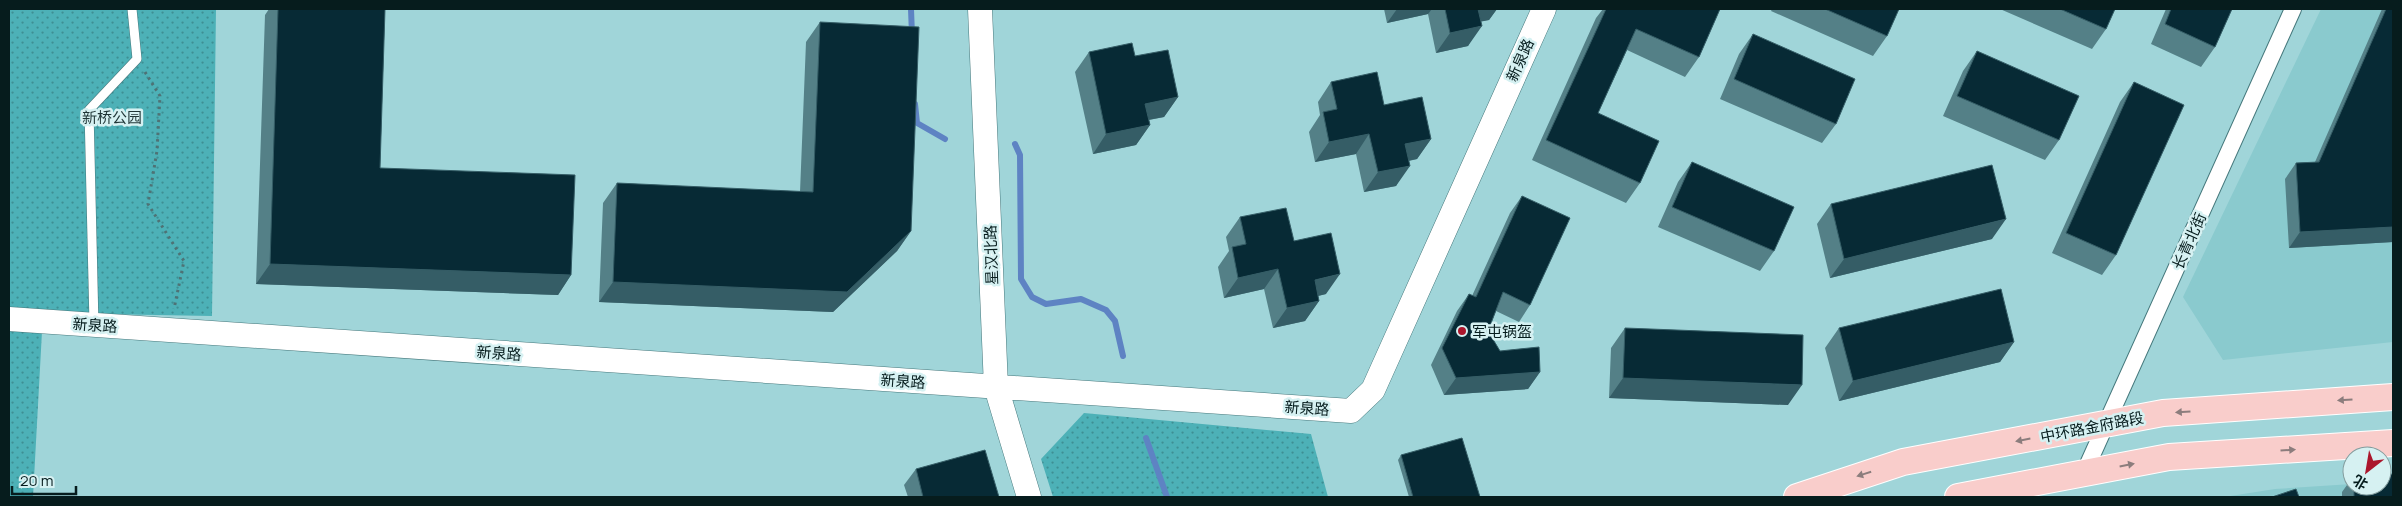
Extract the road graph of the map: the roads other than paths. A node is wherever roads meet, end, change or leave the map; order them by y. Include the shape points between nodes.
1 (132, 9) edge
2 (980, 9) edge
3 (1544, 9) edge
4 (2293, 9) edge
5 (9, 319) edge
6 (94, 325) junction
7 (996, 387) junction
8 (2393, 397) edge
9 (2106, 424) junction
10 (2393, 443) edge
11 (2084, 473) junction
12 (1030, 497) edge
13 (1797, 497) edge
14 (1958, 497) edge

1 - 6 lane via 137,59 89,110
2 - 7 street, 星汉北路
3 - 7 street, 新泉路 via 1373,390 1351,411
4 - 9 street, 长青北街
5 - 6 street, 新泉路
6 - 7 street, 新泉路
7 - 12 street, 星汉北路
8 -> 9 main road, 中环路金府路段 via 2163,413
9 - 11 street, 长青北街
9 -> 13 main road, 中环路金府路段 via 1903,462
11 -> 10 main road via 2169,457
11 - 14 main road

